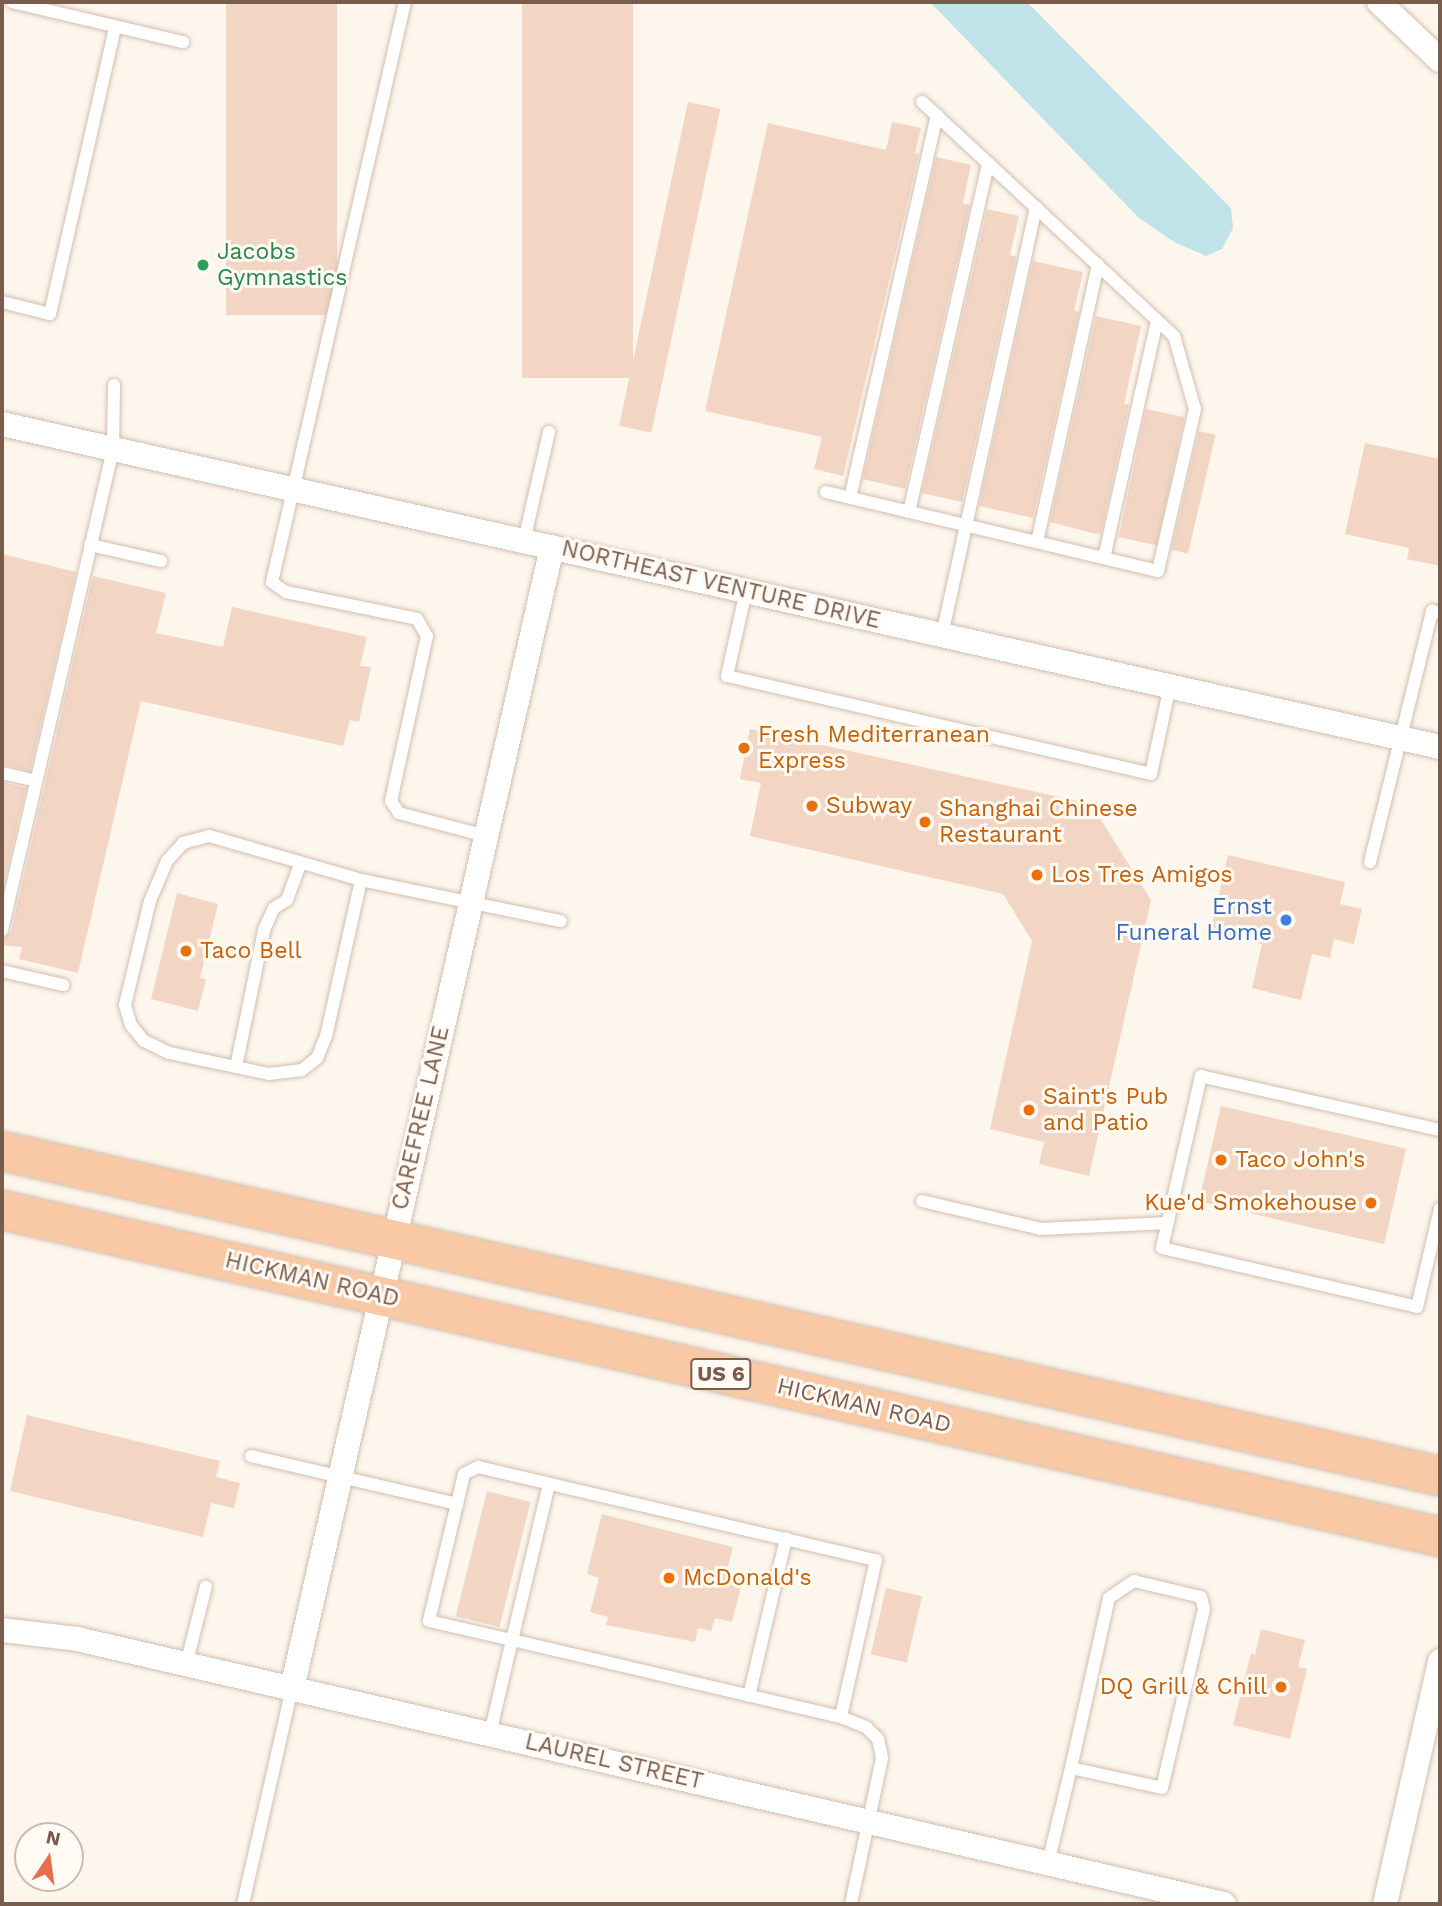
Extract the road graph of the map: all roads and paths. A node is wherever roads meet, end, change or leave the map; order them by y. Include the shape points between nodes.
1 (12, 2) edge
2 (405, 2) edge
3 (1379, 2) edge
4 (115, 27) junction
5 (183, 42) dead end
6 (1440, 60) edge
7 (922, 102) dead end
8 (937, 115) junction
9 (988, 163) junction
10 (1036, 207) junction
11 (1098, 265) junction
12 (2, 302) edge
13 (1157, 321) junction
14 (114, 385) dead end
15 (2, 424) edge
16 (550, 432) dead end
17 (113, 449) junction
18 (295, 489) junction
19 (826, 492) dead end
20 (850, 498) junction
21 (909, 512) junction
22 (966, 525) junction
23 (524, 541) junction
24 (1037, 542) junction
25 (90, 545) junction
26 (552, 547) junction
27 (1104, 558) junction
28 (161, 561) dead end
29 (746, 591) junction
30 (1440, 613) edge
31 (942, 635) junction
32 (1170, 687) junction
33 (1401, 738) junction
34 (1440, 747) edge
35 (2, 773) edge
36 (36, 780) junction
37 (486, 836) junction
38 (301, 862) junction
39 (1370, 862) dead end
40 (361, 880) junction
41 (470, 902) junction
42 (561, 922) dead end
43 (2, 930) edge
44 (2, 971) edge
45 (63, 985) dead end
46 (236, 1067) junction
47 (1440, 1130) edge
48 (2, 1151) edge
49 (922, 1201) dead end
50 (1440, 1209) edge
51 (2, 1210) edge
52 (1168, 1223) junction
53 (392, 1242) junction
54 (382, 1296) junction
55 (251, 1456) dead end
56 (1440, 1476) edge
57 (341, 1477) junction
58 (549, 1484) junction
59 (457, 1504) junction
60 (1440, 1537) edge
61 (786, 1538) junction
62 (206, 1586) dead end
63 (2, 1630) edge
64 (512, 1640) junction
65 (1440, 1661) edge
66 (186, 1665) junction
67 (292, 1689) junction
68 (750, 1696) junction
69 (841, 1717) junction
70 (490, 1734) junction
71 (1071, 1768) junction
72 (870, 1821) junction
73 (1048, 1863) junction
74 (243, 1904) edge
75 (851, 1904) edge
76 (1224, 1904) edge
77 (1384, 1904) edge

1 - 4 lane
2 - 18 lane
3 - 6 street
4 - 5 lane
4 - 12 lane via 50,314
7 - 8 lane
8 - 9 lane
8 - 20 lane
9 - 10 lane
9 - 21 lane
10 - 11 lane
10 - 22 lane
11 - 13 lane
11 - 24 lane
13 - 27 lane
13 - 27 lane via 1174,336 1195,409 1157,571
14 - 17 lane
15 - 17 street, NORTHEAST VENTURE DRIVE
16 - 23 lane
17 - 18 street, NORTHEAST VENTURE DRIVE
17 - 25 lane
18 - 23 street, NORTHEAST VENTURE DRIVE
18 - 37 lane via 272,582 286,592 417,619 427,636 391,801 399,813
19 - 20 lane
20 - 21 lane
21 - 22 lane
22 - 24 lane
22 - 31 lane
23 - 26 street, NORTHEAST VENTURE DRIVE
24 - 27 lane
25 - 28 lane
25 - 36 lane
26 - 29 street, NORTHEAST VENTURE DRIVE
26 - 37 street, CAREFREE LANE
29 - 31 street, NORTHEAST VENTURE DRIVE
29 - 32 lane via 727,676 1151,774
30 - 33 lane via 1432,611
31 - 32 street, NORTHEAST VENTURE DRIVE
32 - 33 street, NORTHEAST VENTURE DRIVE
33 - 34 street, NORTHEAST VENTURE DRIVE
33 - 39 lane
35 - 36 lane
36 - 43 lane
37 - 41 street, CAREFREE LANE
38 - 40 lane
38 - 46 lane via 287,900 274,908 264,930
38 - 46 lane via 209,836 183,843 167,861 150,901 124,1005 131,1025 144,1041 169,1053
40 - 41 lane
40 - 46 lane via 317,1058 286,1075
41 - 42 lane
41 - 53 street, CAREFREE LANE
44 - 45 lane
47 - 52 lane via 1201,1076
48 - 53 highway
49 - 52 lane via 1041,1229
50 - 52 lane via 1417,1307 1162,1248
51 - 54 highway, HICKMAN ROAD / US 6
53 - 54 street, CAREFREE LANE
53 - 56 highway
54 - 57 street, CAREFREE LANE
54 - 60 highway, HICKMAN ROAD / US 6
55 - 57 lane
57 - 59 lane
57 - 67 street, CAREFREE LANE
58 - 59 lane via 478,1467 464,1474
58 - 61 lane
58 - 64 lane
59 - 64 lane via 429,1621
61 - 68 lane
61 - 69 lane via 876,1560
62 - 66 lane
63 - 66 street, LAUREL STREET via 53,1635
64 - 68 lane
64 - 70 lane
65 - 77 street
66 - 67 street, LAUREL STREET
67 - 70 street, LAUREL STREET
67 - 74 lane
68 - 69 lane
69 - 72 lane via 866,1727 878,1739 882,1758
70 - 72 street, LAUREL STREET
71 - 71 lane via 1161,1788 1204,1609 1201,1597 1134,1581 1109,1598
71 - 73 lane
72 - 73 street, LAUREL STREET
72 - 75 lane
73 - 76 street, LAUREL STREET

